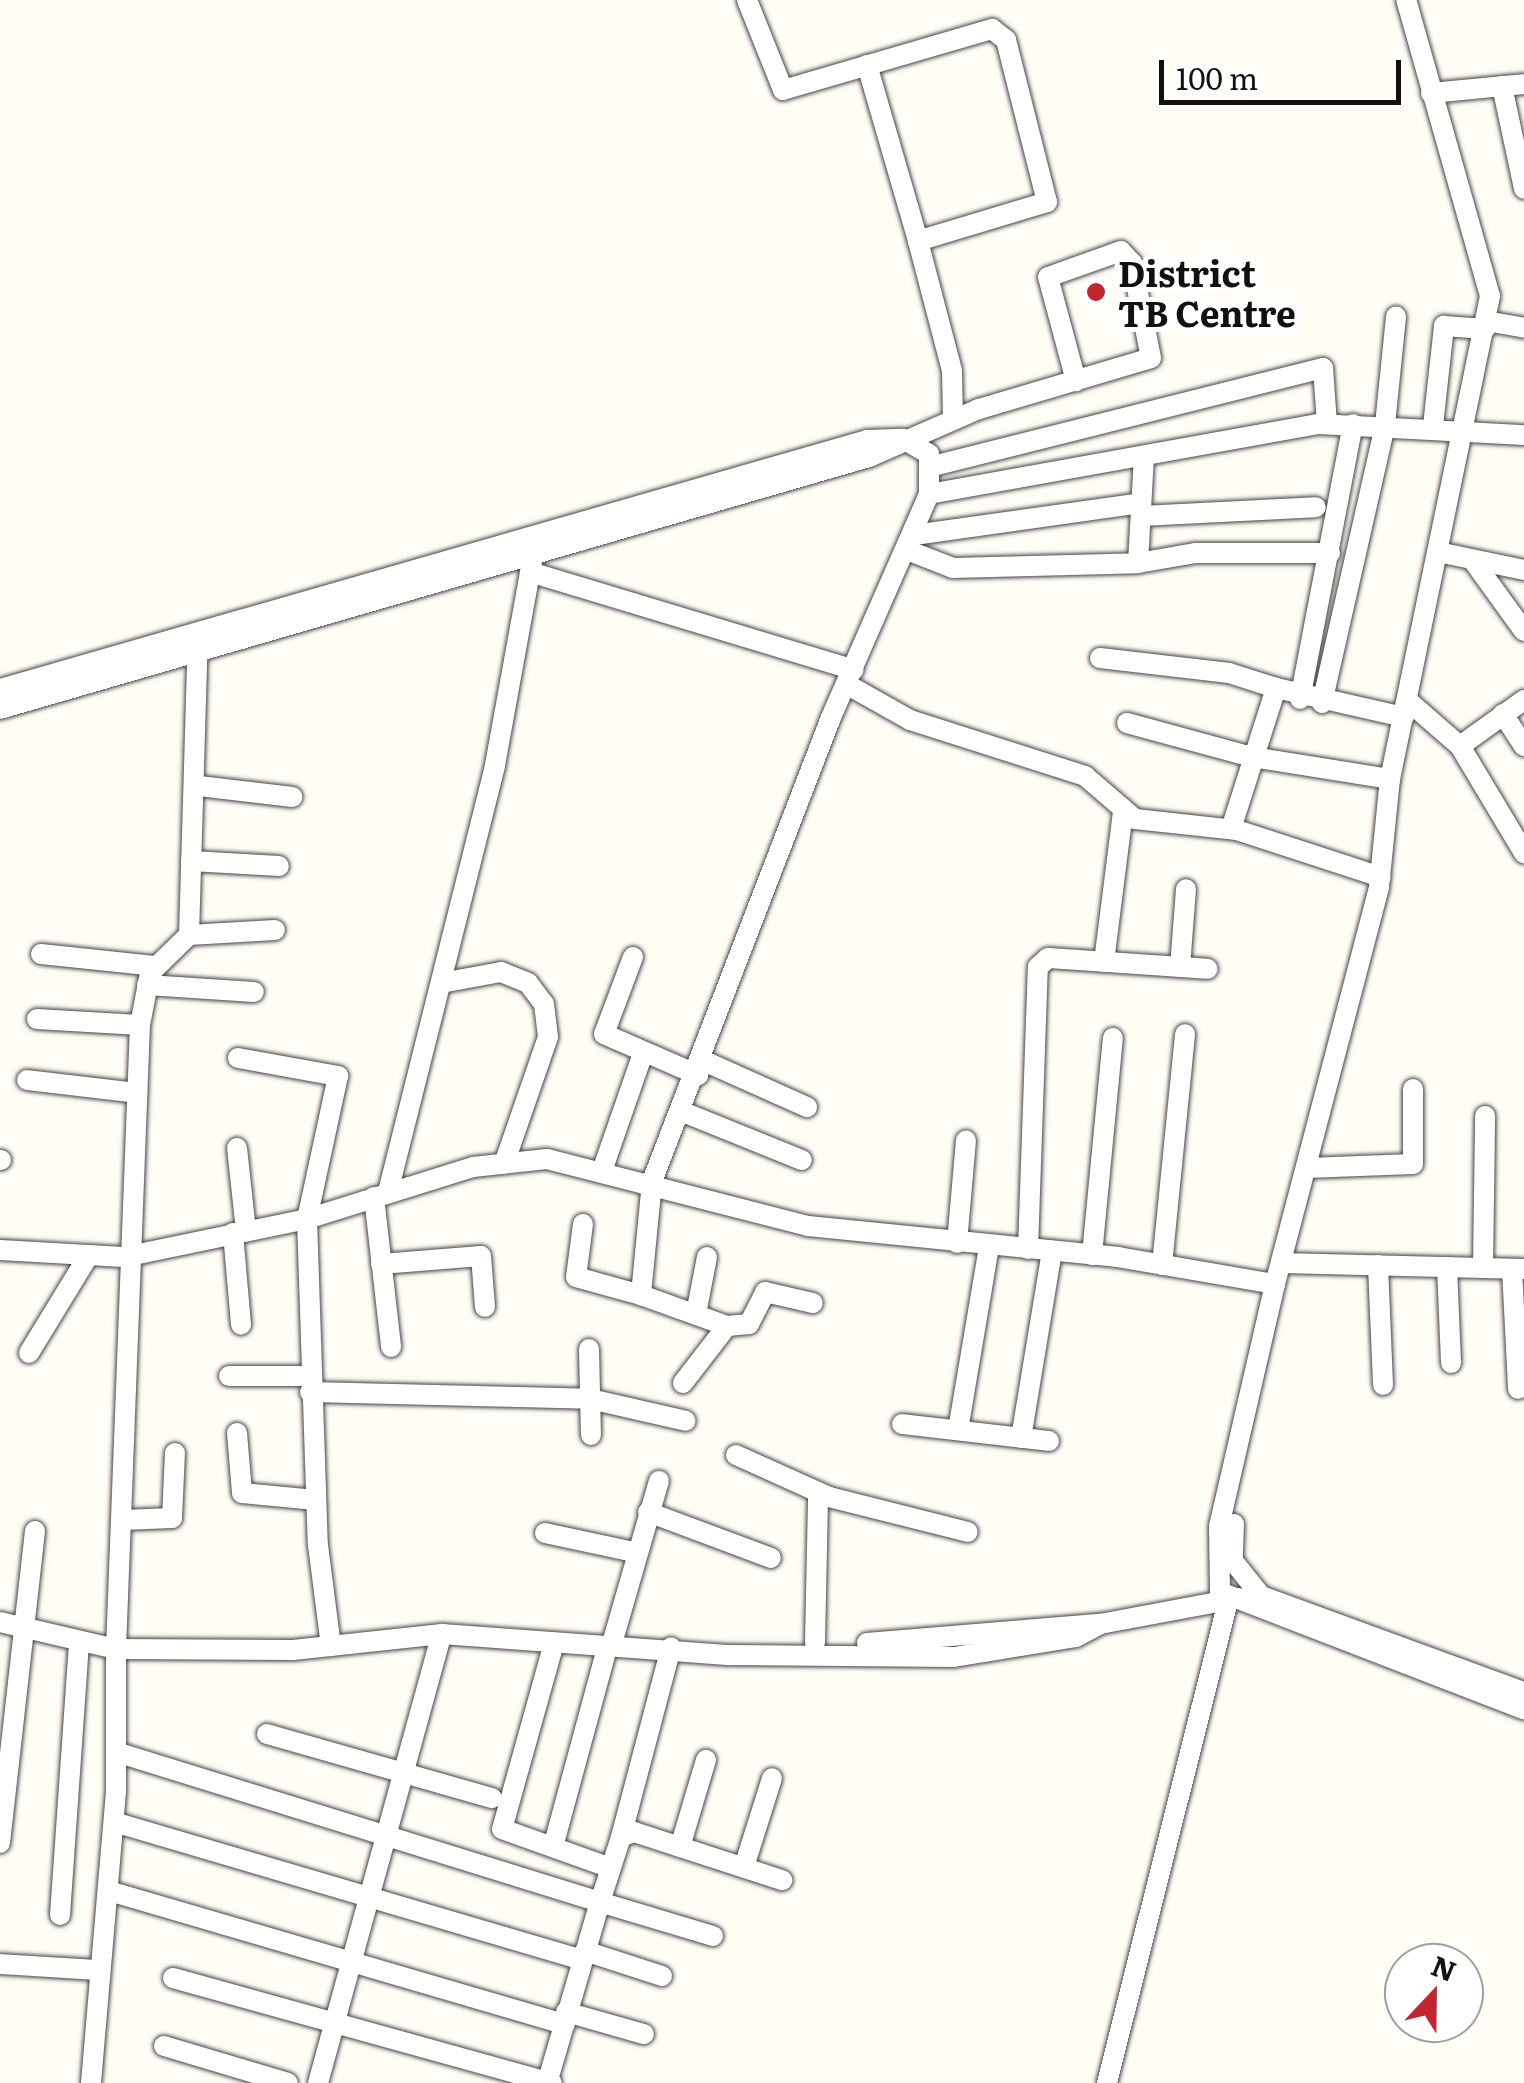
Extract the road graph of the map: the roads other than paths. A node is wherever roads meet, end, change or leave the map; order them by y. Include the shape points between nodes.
1 (747, 0) edge
2 (1406, 0) edge
3 (867, 65) junction
4 (1524, 84) edge
5 (1502, 86) junction
6 (1431, 93) junction
7 (1524, 189) edge
8 (918, 241) junction
9 (1396, 316) dead end
10 (1486, 325) junction
11 (1524, 328) edge
12 (1076, 380) junction
13 (953, 420) junction
14 (1327, 424) junction
15 (1353, 424) junction
16 (1386, 425) junction
17 (1433, 426) junction
18 (1467, 426) junction
19 (1524, 436) edge
20 (903, 439) junction
21 (1144, 455) junction
22 (932, 466) junction
23 (930, 494) junction
24 (1316, 507) dead end
25 (1141, 509) junction
26 (910, 542) junction
27 (533, 552) junction
28 (1438, 552) junction
29 (1330, 553) junction
30 (1474, 562) junction
31 (1138, 563) junction
32 (1524, 570) edge
33 (1524, 631) edge
34 (1100, 658) dead end
35 (197, 659) junction
36 (114, 670) junction
37 (847, 686) junction
38 (1276, 688) junction
39 (0, 689) edge
40 (1300, 699) junction
41 (1524, 700) edge
42 (1322, 702) junction
43 (0, 709) edge
44 (1406, 709) junction
45 (1503, 714) junction
46 (1128, 722) dead end
47 (1460, 746) junction
48 (1524, 746) edge
49 (1252, 757) junction
50 (1390, 779) junction
51 (198, 786) junction
52 (292, 797) dead end
53 (1123, 812) junction
54 (1230, 829) junction
55 (1524, 853) edge
56 (192, 861) junction
57 (280, 866) dead end
58 (1378, 888) junction
59 (1186, 889) dead end
60 (275, 930) dead end
61 (188, 935) junction
62 (41, 954) dead end
63 (633, 957) dead end
64 (1104, 962) junction
65 (1180, 967) junction
66 (1208, 969) dead end
67 (152, 975) junction
68 (441, 983) junction
69 (254, 992) dead end
70 (36, 1019) dead end
71 (140, 1025) junction
72 (1186, 1034) dead end
73 (1114, 1038) dead end
74 (643, 1053) junction
75 (238, 1058) dead end
76 (701, 1068) junction
77 (27, 1080) dead end
78 (1414, 1089) dead end
79 (137, 1094) junction
80 (807, 1108) dead end
81 (683, 1112) junction
82 (1485, 1116) dead end
83 (966, 1140) dead end
84 (237, 1148) dead end
85 (802, 1160) dead end
86 (504, 1164) junction
87 (1307, 1168) junction
88 (602, 1171) junction
89 (652, 1182) junction
90 (381, 1195) junction
91 (306, 1219) junction
92 (583, 1224) dead end
93 (240, 1232) junction
94 (957, 1243) junction
95 (989, 1246) junction
96 (1028, 1249) junction
97 (0, 1250) edge
98 (1052, 1251) junction
99 (1092, 1255) junction
100 (124, 1256) junction
101 (708, 1257) dead end
102 (87, 1258) junction
103 (1282, 1263) junction
104 (381, 1264) junction
105 (1162, 1264) junction
106 (1378, 1265) junction
107 (1447, 1267) junction
108 (1482, 1268) junction
109 (1518, 1269) edge
110 (1274, 1292) junction
111 (641, 1296) junction
112 (813, 1302) dead end
113 (486, 1307) dead end
114 (696, 1314) junction
115 (240, 1325) dead end
116 (727, 1326) junction
117 (391, 1347) dead end
118 (589, 1349) dead end
119 (29, 1353) dead end
120 (1451, 1363) dead end
121 (229, 1376) dead end
122 (682, 1383) dead end
123 (309, 1384) junction
124 (1383, 1385) dead end
125 (1518, 1389) dead end
126 (590, 1399) junction
127 (686, 1421) dead end
128 (902, 1424) dead end
129 (958, 1430) junction
130 (237, 1433) dead end
131 (591, 1434) dead end
132 (1021, 1438) junction
133 (1050, 1442) dead end
134 (174, 1453) dead end
135 (736, 1455) dead end
136 (659, 1481) dead end
137 (818, 1494) junction
138 (316, 1500) junction
139 (648, 1512) junction
140 (123, 1520) junction
141 (35, 1531) dead end
142 (968, 1532) dead end
143 (545, 1533) dead end
144 (634, 1552) junction
145 (771, 1558) dead end
146 (1256, 1593) junction
147 (1228, 1601) junction
148 (1100, 1624) junction
149 (10, 1625) edge
150 (442, 1634) junction
151 (80, 1643) junction
152 (554, 1643) junction
153 (815, 1643) junction
154 (331, 1646) junction
155 (609, 1648) junction
156 (672, 1648) junction
157 (116, 1649) junction
158 (701, 1649) junction
159 (1524, 1692) edge
160 (1524, 1710) edge
161 (267, 1734) dead end
162 (116, 1752) junction
163 (706, 1760) dead end
164 (406, 1772) junction
165 (772, 1778) dead end
166 (492, 1798) dead end
167 (114, 1822) junction
168 (386, 1836) junction
169 (621, 1837) junction
170 (0, 1843) edge
171 (553, 1847) junction
172 (680, 1847) junction
173 (608, 1867) junction
174 (744, 1867) junction
175 (782, 1880) dead end
176 (109, 1892) junction
177 (365, 1902) junction
178 (600, 1902) junction
179 (60, 1915) dead end
180 (713, 1936) dead end
181 (583, 1956) junction
182 (0, 1964) edge
183 (348, 1966) junction
184 (99, 1970) junction
185 (662, 1976) dead end
186 (173, 1978) dead end
187 (565, 2018) junction
188 (332, 2028) junction
189 (644, 2034) dead end
190 (164, 2046) dead end
191 (91, 2083) edge
192 (288, 2083) edge
193 (320, 2083) edge
194 (549, 2083) edge
195 (1107, 2083) edge

1 - 3 street via 778,88
2 - 6 street
3 - 8 street
3 - 8 street via 992,29 1006,40 1048,202
4 - 5 street
5 - 6 street
5 - 7 street
6 - 10 street via 1490,296
8 - 13 street via 952,371
9 - 16 street
10 - 11 street
10 - 17 street via 1444,326
10 - 18 street
12 - 12 street via 1151,358 1154,348 1120,251 1048,277
12 - 13 street
13 - 20 street
14 - 15 street
14 - 21 street
14 - 22 street via 1322,368
15 - 16 street
15 - 29 street
16 - 17 street
16 - 42 street
17 - 18 street
18 - 19 street
18 - 28 street
20 - 22 street
20 - 27 street via 869,457
21 - 23 street
21 - 25 street
22 - 23 street
23 - 26 street
24 - 25 street
25 - 26 street
25 - 31 street
26 - 31 street via 954,568
26 - 37 street
27 - 35 street
27 - 36 street
27 - 37 street
27 - 68 street
28 - 30 street
28 - 44 street
29 - 31 street via 1196,553
29 - 40 street
30 - 32 street
30 - 33 street
34 - 38 street via 1229,673
35 - 36 street
35 - 51 street
36 - 39 street
36 - 43 street
37 - 53 street via 910,720 1085,776
37 - 76 street
38 - 40 street
38 - 49 street
40 - 42 street
41 - 45 street
42 - 44 street
44 - 47 street
44 - 50 street
45 - 47 street
45 - 48 street
46 - 49 street
47 - 55 street
49 - 50 street
49 - 54 street
50 - 58 street
51 - 52 street
51 - 56 street
53 - 54 street
53 - 64 street via 1113,846
54 - 58 street
56 - 57 street
56 - 61 street
58 - 87 street
59 - 65 street
60 - 61 street
61 - 67 street
62 - 67 street
63 - 74 street via 604,1034
64 - 65 street
64 - 96 street via 1048,958 1038,967
65 - 66 street
67 - 69 street
67 - 71 street
68 - 86 street via 501,972 528,983 544,1004 550,1030
68 - 90 street
70 - 71 street
71 - 79 street
72 - 105 street
73 - 99 street
74 - 76 street
74 - 88 street
75 - 91 street via 338,1076
76 - 80 street
76 - 81 street
77 - 79 street
78 - 87 street via 1412,1164
79 - 100 street
81 - 85 street
81 - 89 street
82 - 108 street
83 - 94 street
84 - 93 street
86 - 88 street via 547,1158
86 - 90 street
87 - 103 street
88 - 89 street
89 - 94 street via 808,1226
89 - 111 street
90 - 91 street
90 - 104 street
91 - 93 street
91 - 123 street
92 - 111 street via 576,1277
93 - 100 street
93 - 115 street
94 - 95 street
95 - 96 street
95 - 129 street
96 - 98 street
97 - 102 street
98 - 99 street
98 - 132 street
99 - 105 street
100 - 102 street
100 - 140 street
101 - 114 street
102 - 119 street
103 - 106 street
103 - 110 street
104 - 113 street via 481,1256
104 - 117 street
105 - 110 street
106 - 107 street
106 - 124 street
107 - 108 street
107 - 120 street
108 - 109 street
109 - 125 street
110 - 146 street via 1230,1542 1237,1572
110 - 147 street via 1216,1546 1216,1581
111 - 114 street
112 - 116 street via 764,1292 749,1324
114 - 116 street
116 - 122 street
118 - 126 street
121 - 123 street
123 - 126 street
123 - 138 street
126 - 127 street
126 - 131 street
128 - 129 street
129 - 132 street
130 - 138 street via 242,1493
132 - 133 street
134 - 140 street via 172,1518
135 - 137 street
136 - 139 street
137 - 142 street
137 - 153 street
138 - 154 street
139 - 144 street
139 - 145 street
140 - 157 street
141 - 149 street
143 - 144 street
144 - 155 street
146 - 147 street
146 - 159 street
147 - 148 street
147 - 160 street
147 - 195 street
148 - 153 street via 929,1643
148 - 158 street via 954,1658
149 - 151 street
149 - 170 street
150 - 152 street
150 - 154 street
150 - 164 street
151 - 157 street
151 - 179 street
152 - 155 street
152 - 171 street via 502,1829
153 - 158 street
154 - 157 street
155 - 156 street
155 - 171 street
156 - 158 street
156 - 169 street
157 - 162 street
161 - 164 street
162 - 167 street
162 - 168 street
163 - 172 street
164 - 166 street
164 - 168 street
165 - 174 street
167 - 176 street
167 - 177 street
168 - 177 street
168 - 178 street
169 - 172 street
169 - 173 street
171 - 173 street
172 - 174 street
173 - 178 street
174 - 175 street
176 - 183 street
176 - 184 street
177 - 181 street
177 - 183 street
178 - 180 street
178 - 181 street
181 - 185 street
181 - 187 street
182 - 184 street
183 - 187 street
183 - 188 street
184 - 191 street
186 - 188 street
187 - 189 street
187 - 194 street
188 - 193 street
188 - 194 street
190 - 192 street

